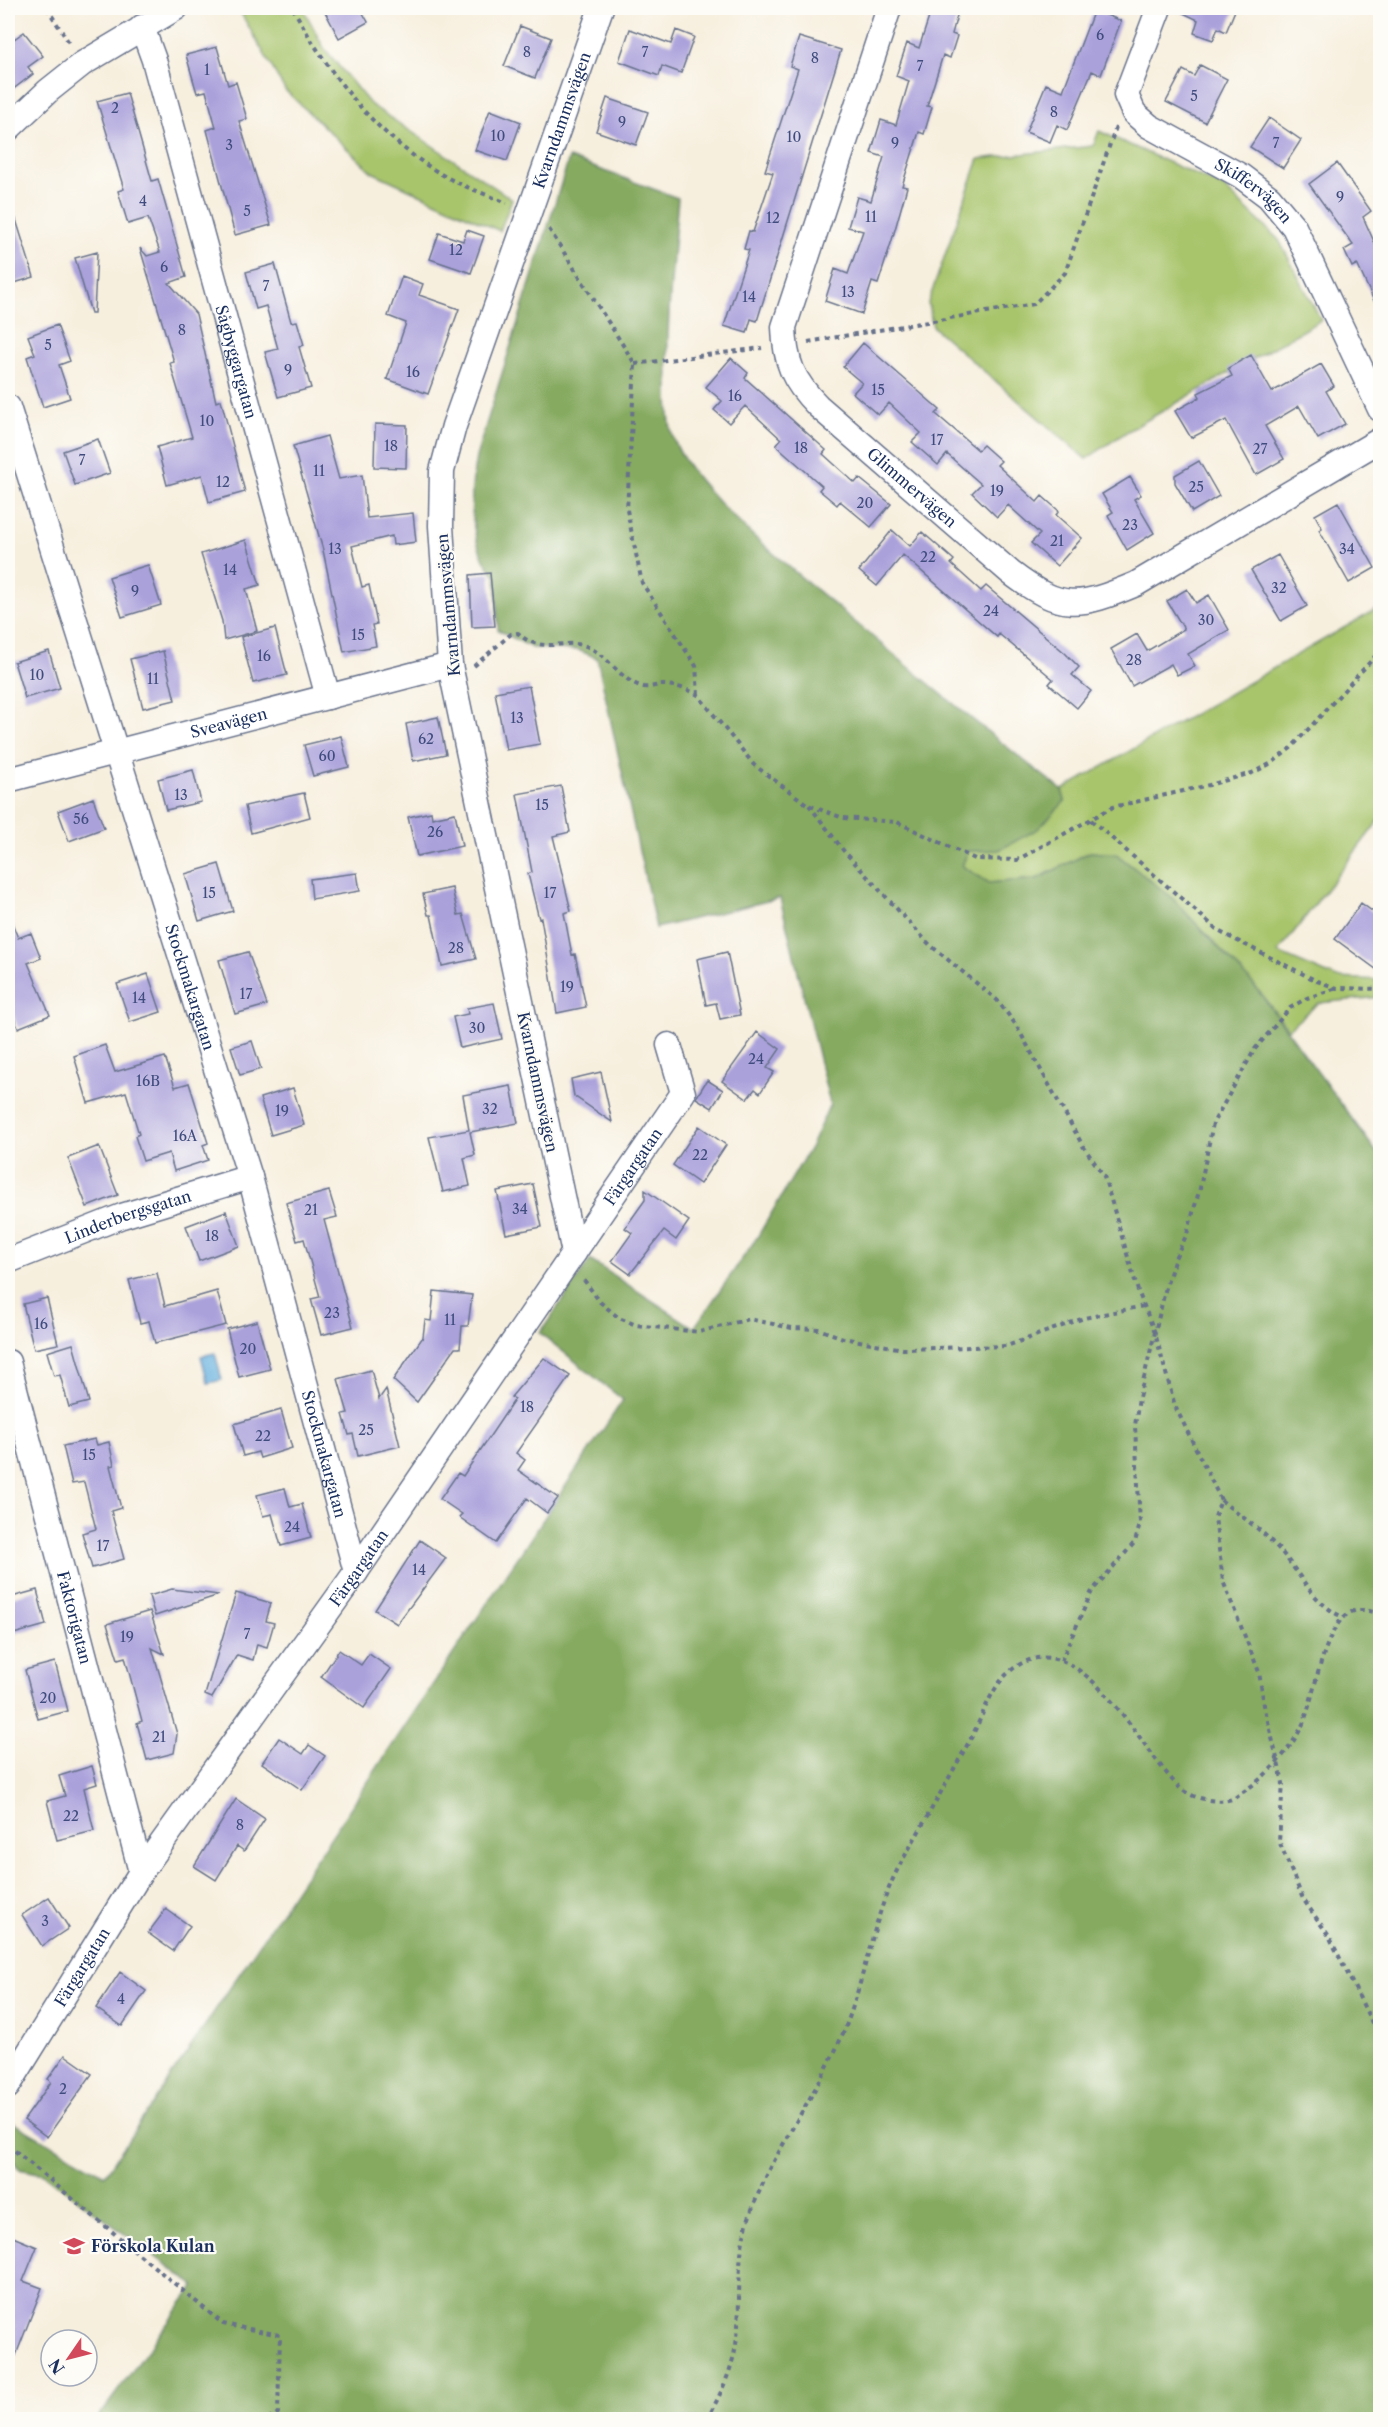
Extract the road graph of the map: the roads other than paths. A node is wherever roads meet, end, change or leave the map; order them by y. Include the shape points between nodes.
1 (176, 8) edge
2 (602, 8) edge
3 (889, 8) edge
4 (1159, 8) edge
5 (142, 27) junction
6 (8, 129) edge
7 (8, 407) edge
8 (1380, 409) edge
9 (1380, 440) edge
10 (458, 668) junction
11 (327, 697) junction
12 (116, 753) junction
13 (8, 780) edge
14 (669, 1045) dead end
15 (250, 1177) junction
16 (574, 1253) junction
17 (8, 1261) edge
18 (8, 1362) edge
19 (356, 1572) junction
20 (141, 1872) junction
21 (8, 2086) edge

1 - 5 street
2 - 10 street, Kvarndammsvägen via 454,426 442,471 442,537
3 - 9 street, Glimmervägen via 784,327 790,367 800,387 818,406 1011,573 1035,591 1057,601 1077,603 1101,599 1136,584
4 - 8 street, Skiffervägen via 1126,95 1134,113 1149,126 1241,176 1269,197 1294,227
5 - 6 street via 82,64
5 - 11 street, Sågbyggargatan
7 - 12 street, Stockmakargatan
10 - 11 street, Sveavägen
10 - 16 street, Kvarndammsvägen
11 - 12 street, Sveavägen
12 - 13 street, Sveavägen
12 - 15 street, Stockmakargatan
14 - 16 street, Färgargatan via 683,1093
15 - 17 street, Linderbergsgatan via 122,1216
15 - 19 street, Stockmakargatan
16 - 19 street, Färgargatan
18 - 20 street, Faktorigatan
19 - 20 street, Färgargatan
20 - 21 street, Färgargatan

